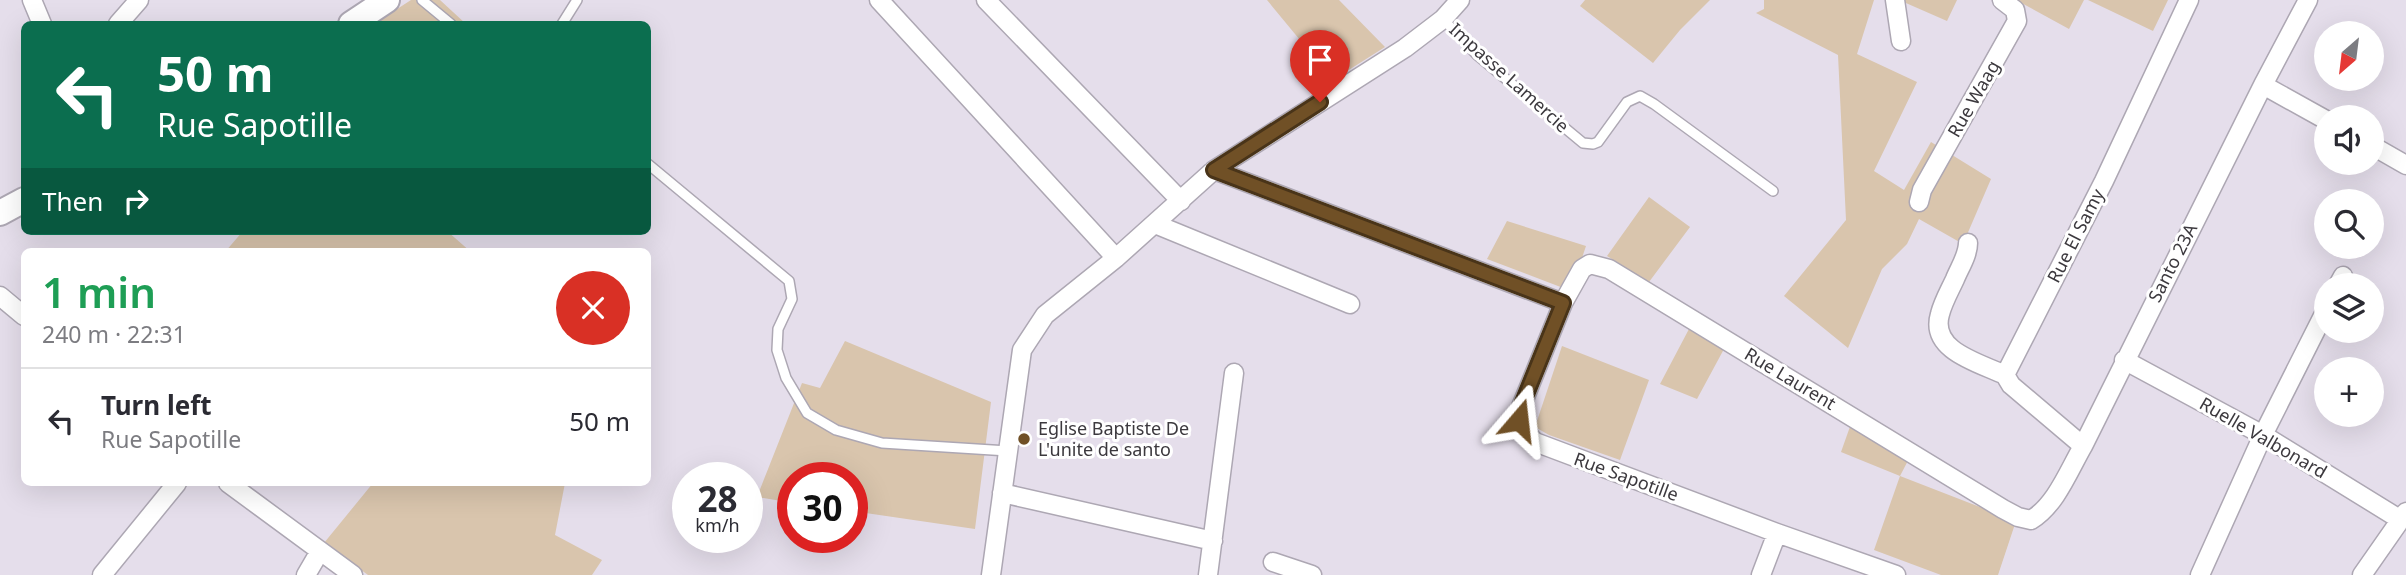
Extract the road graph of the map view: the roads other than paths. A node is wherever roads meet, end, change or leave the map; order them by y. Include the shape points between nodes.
1 (32, 0) edge
2 (139, 0) edge
3 (387, 0) edge
4 (422, 0) edge
5 (577, 0) edge
6 (879, 0) edge
7 (986, 0) edge
8 (1460, 0) edge
9 (1895, 0) edge
10 (2002, 0) edge
11 (2189, 0) edge
12 (2308, 0) edge
13 (1443, 19) junction
14 (42, 21) edge
15 (121, 21) edge
16 (356, 21) edge
17 (447, 21) edge
18 (564, 21) edge
19 (1901, 41) dead end
20 (2263, 85) junction
21 (2314, 113) edge
22 (2384, 152) edge
23 (2406, 165) edge
24 (651, 166) edge
25 (1214, 170) junction
26 (1773, 191) dead end
27 (1181, 201) junction
28 (21, 202) edge
29 (1919, 202) dead end
30 (0, 213) edge
31 (1155, 224) junction
32 (1968, 243) dead end
33 (1116, 258) junction
34 (0, 296) edge
35 (1563, 303) junction
36 (1350, 304) dead end
37 (21, 314) edge
38 (2314, 334) edge
39 (2124, 360) junction
40 (1234, 373) dead end
41 (2005, 374) junction
42 (2263, 435) junction
43 (2082, 446) junction
44 (1008, 451) junction
45 (175, 486) edge
46 (233, 486) edge
47 (1002, 493) junction
48 (2403, 516) edge
49 (2031, 520) joint
50 (1777, 533) junction
51 (1213, 541) junction
52 (320, 551) junction
53 (1273, 562) dead end
54 (102, 575) edge
55 (306, 575) edge
56 (353, 575) edge
57 (991, 575) edge
58 (1208, 575) edge
59 (1312, 575) edge
60 (1762, 575) edge
61 (1896, 575) edge
62 (2200, 575) edge
63 (2362, 575) edge

1 - 14 street
2 - 15 street
3 - 16 street
4 - 17 lane
5 - 18 lane
6 - 33 street
7 - 27 street
8 - 13 street
9 - 19 street
10 - 29 street, Rue Waag via 2015,10 2017,21
11 - 41 street, Rue El Samy via 2104,181
12 - 20 street, Santo 23A
13 - 25 street
13 - 26 lane, Impasse Lamercie via 1478,55 1583,143 1598,142 1628,102 1640,96
20 - 21 street
20 - 39 street, Santo 23A
22 - 23 street
24 - 44 lane via 789,281 792,299 778,329 777,350 786,378 807,414 836,430 881,443
25 - 27 street
25 - 35 street
27 - 31 street
28 - 30 street
31 - 33 street
31 - 36 street
32 - 41 street via 1940,313 1939,333 1952,349
33 - 44 street via 1045,315 1022,350
34 - 37 street
35 - 49 street, Rue Laurent via 1582,269 1590,264 1609,269 2003,509
35 - 50 street, Rue Sapotille via 1521,407 1519,420 1524,431 1549,448
38 - 42 street
39 - 42 street, Ruelle Valbonard
39 - 43 street, Santo 23A
40 - 51 street
41 - 43 street via 2011,385
42 - 48 street, Ruelle Valbonard
42 - 62 street
43 - 49 street, Santo 23A via 2043,513
44 - 47 street
45 - 54 street
46 - 52 street
47 - 51 street
47 - 57 street
48 - 63 street
50 - 60 street
50 - 61 street, Rue Sapotille
51 - 58 street
52 - 55 street
52 - 56 street
53 - 59 street

